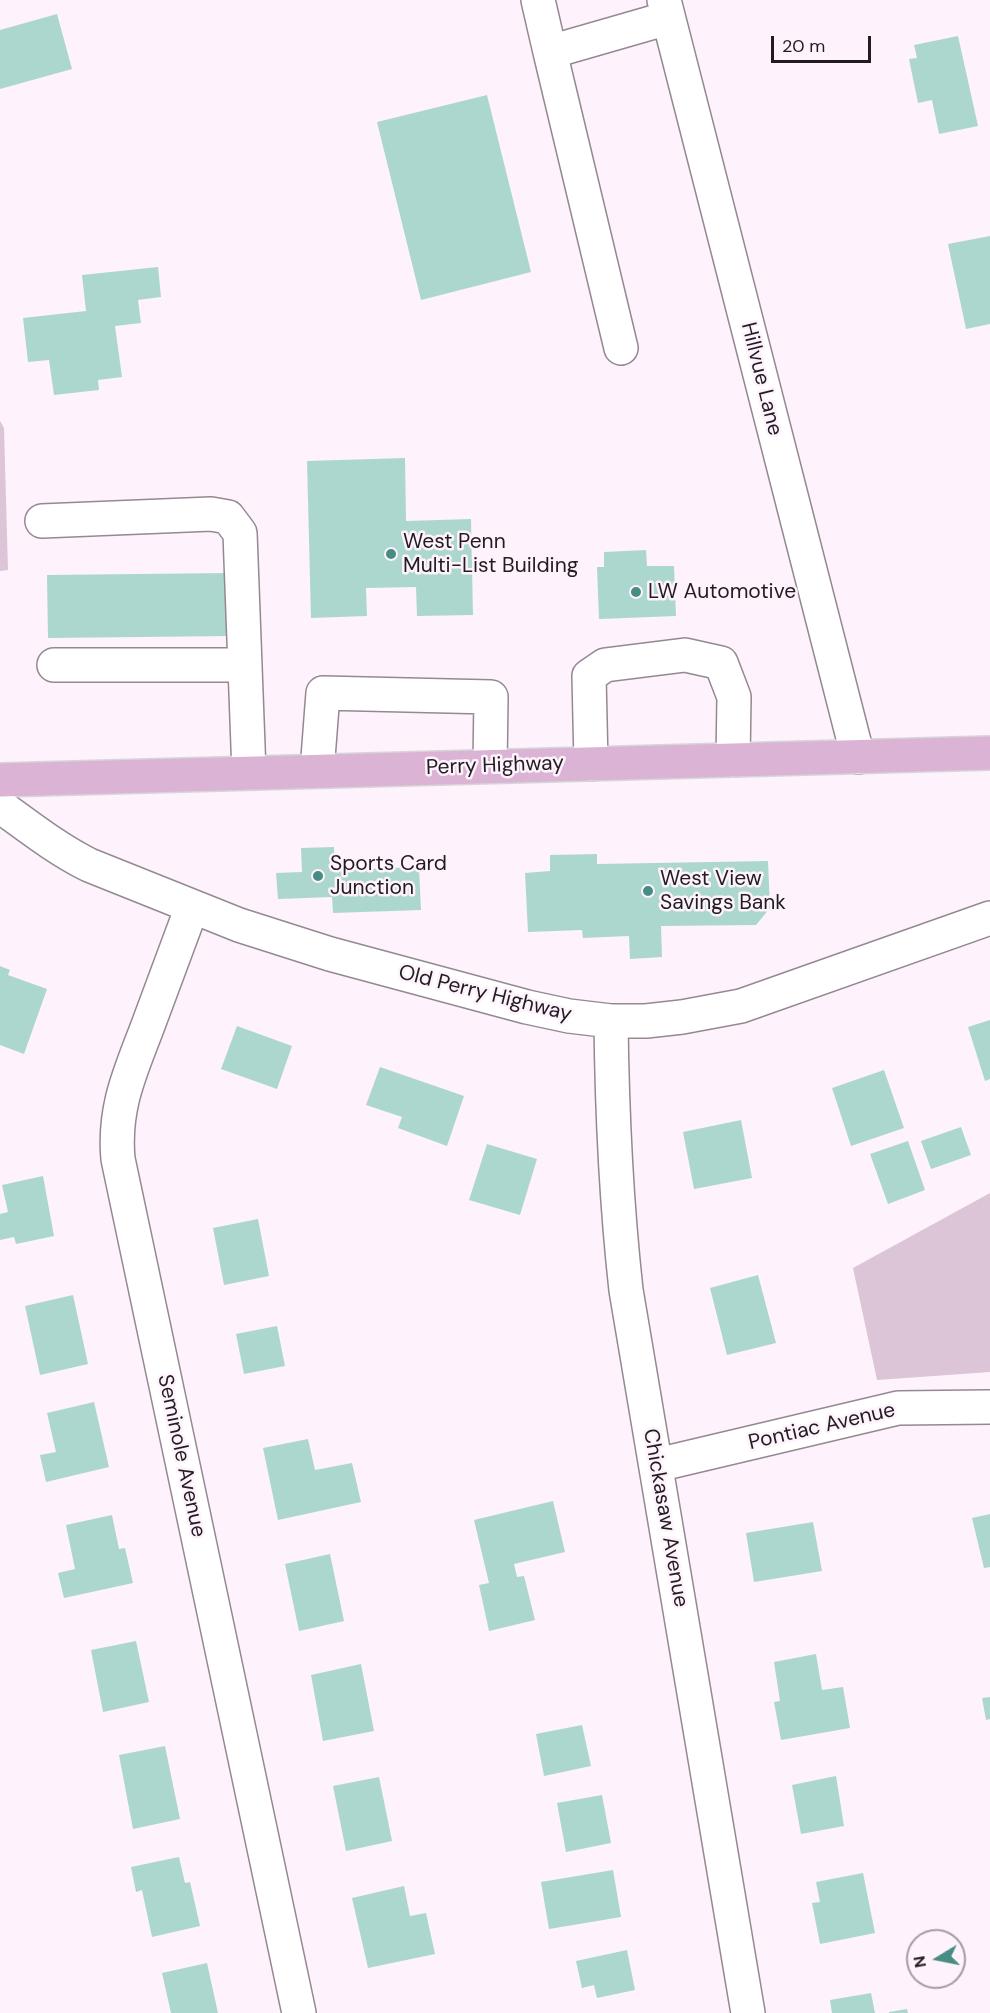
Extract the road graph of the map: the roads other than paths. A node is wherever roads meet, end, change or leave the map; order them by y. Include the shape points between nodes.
1 (538, 0) edge
2 (666, 9) edge
3 (550, 52) junction
4 (621, 348) dead end
5 (42, 521) dead end
6 (54, 664) dead end
7 (245, 664) junction
8 (990, 753) edge
9 (858, 757) junction
10 (733, 760) junction
11 (591, 764) junction
12 (490, 766) junction
13 (317, 771) junction
14 (249, 773) junction
15 (0, 780) edge
16 (0, 806) edge
17 (192, 907) junction
18 (990, 918) edge
19 (611, 1021) junction
20 (990, 1407) edge
21 (657, 1465) junction
22 (299, 2013) edge
23 (748, 2013) edge

1 - 3 street
2 - 3 street
2 - 9 street, Hillvue Lane
3 - 4 street
5 - 7 street via 212,514 228,517 240,533
6 - 7 street
7 - 14 street
8 - 9 main road, Perry Highway
9 - 10 main road, Perry Highway
10 - 11 main road, Perry Highway
10 - 11 street via 734,698 721,663 686,655 605,664 589,676
11 - 12 main road, Perry Highway
12 - 13 main road, Perry Highway
12 - 13 street via 491,697 323,693
13 - 14 main road, Perry Highway
14 - 15 main road, Perry Highway
16 - 17 street, Old Perry Highway via 69,855
17 - 19 street, Old Perry Highway via 330,954 527,1007
17 - 22 street, Seminole Avenue via 123,1092 116,1125 117,1142
18 - 19 street, Old Perry Highway via 741,1006 682,1017
19 - 21 street, Chickasaw Avenue via 620,1239
20 - 21 street, Pontiac Avenue via 898,1408
21 - 23 street, Chickasaw Avenue

